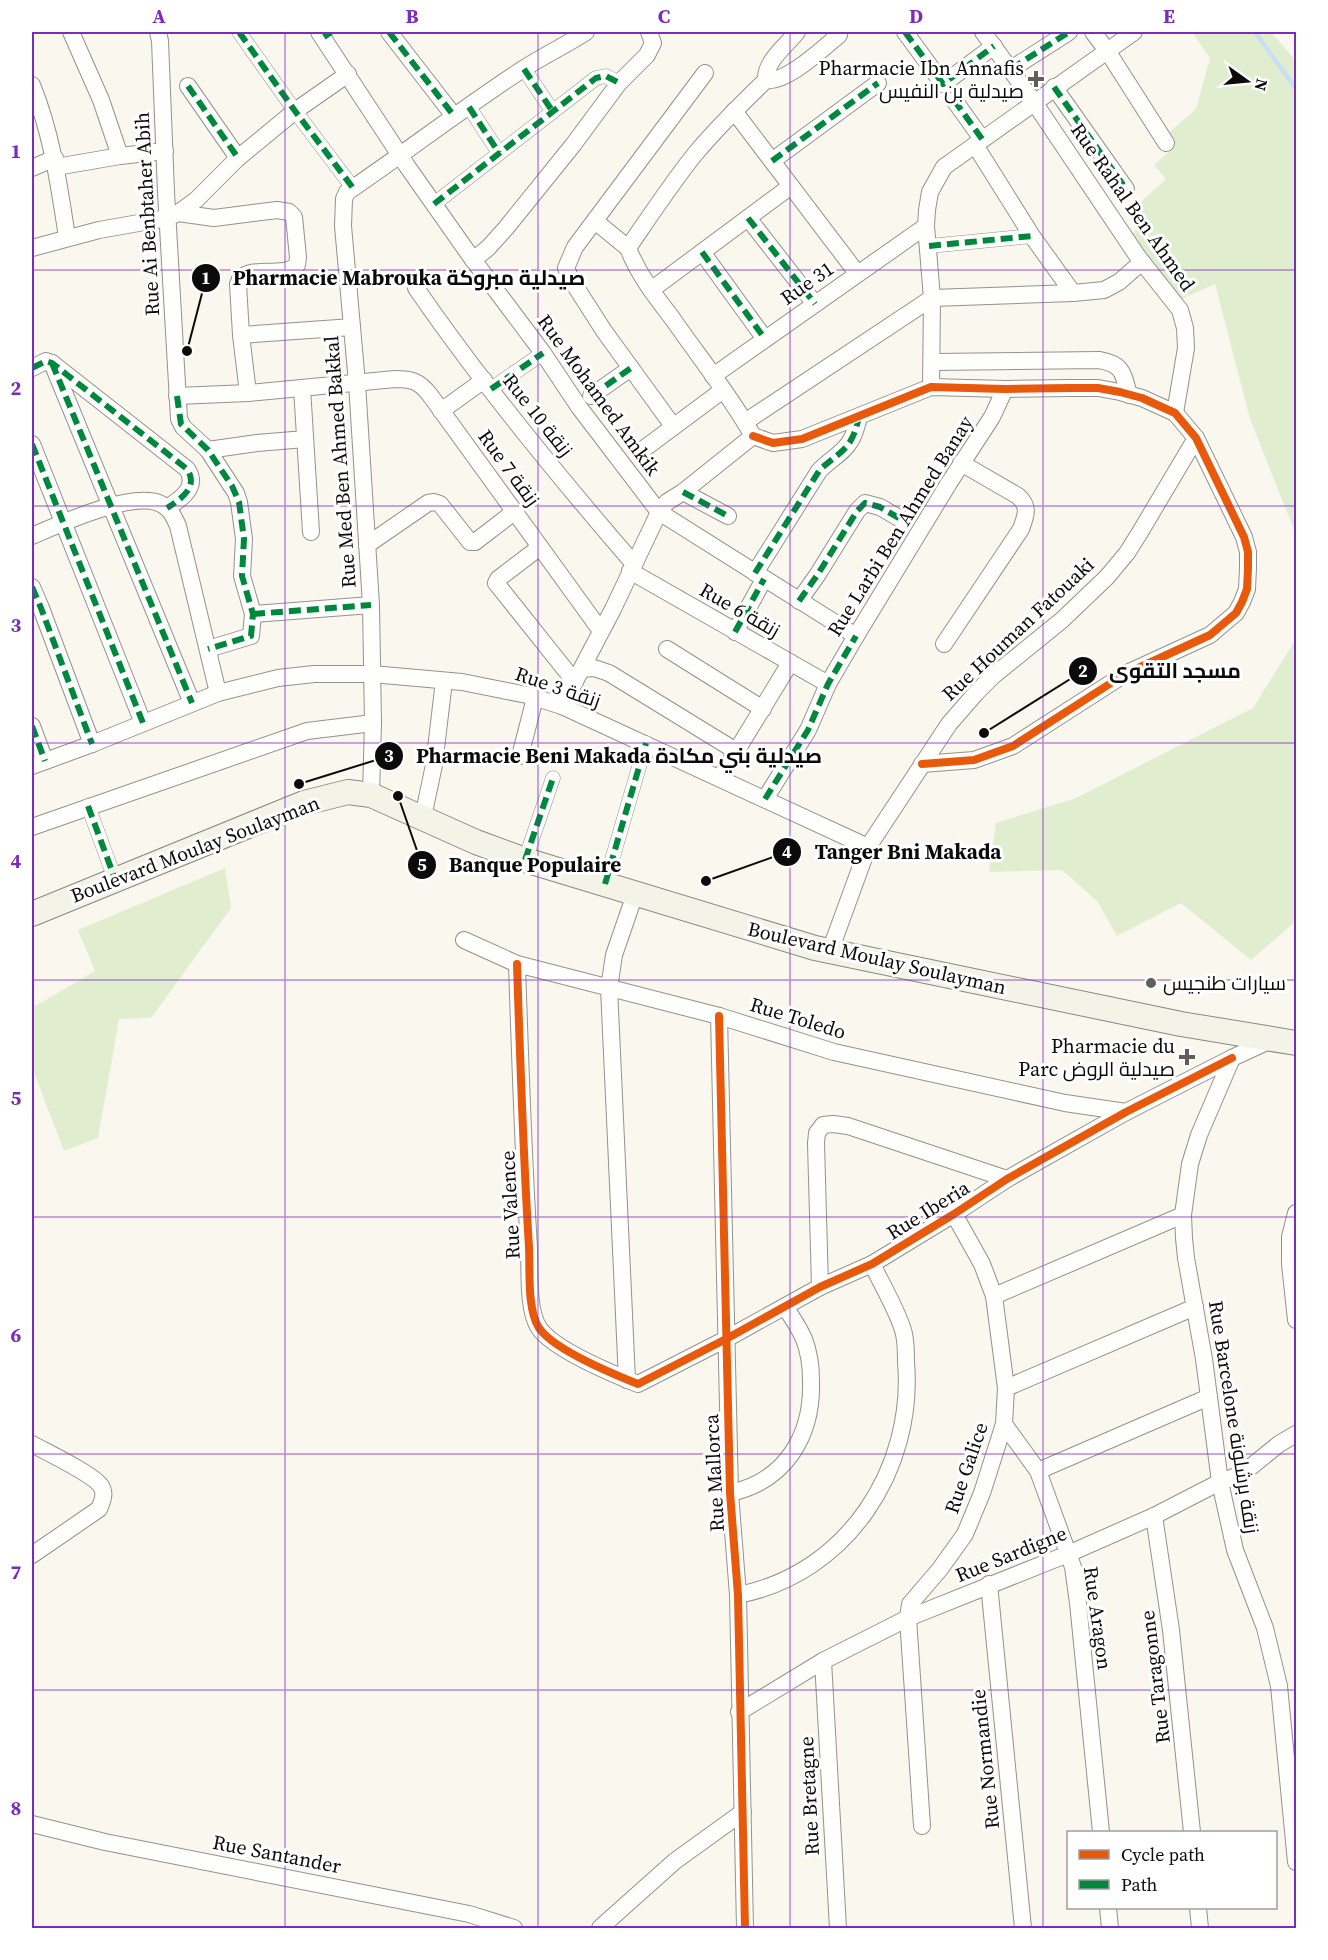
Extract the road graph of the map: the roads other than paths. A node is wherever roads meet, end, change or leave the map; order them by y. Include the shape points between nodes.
1 (71, 32) edge
2 (158, 32) edge
3 (239, 32) edge
4 (390, 32) edge
5 (586, 32) edge
6 (649, 32) edge
7 (797, 32) edge
8 (906, 32) edge
9 (983, 32) edge
10 (1069, 32) edge
11 (1093, 32) edge
12 (1134, 32) edge
13 (325, 33) edge
14 (839, 35) dead end
15 (561, 38) edge
16 (994, 46) junction
17 (1108, 52) junction
18 (524, 69) junction
19 (1011, 69) junction
20 (705, 73) dead end
21 (348, 74) junction
22 (766, 80) junction
23 (619, 83) junction
24 (878, 83) dead end
25 (188, 86) dead end
26 (1054, 87) junction
27 (32, 90) edge
28 (954, 100) dead end
29 (1034, 102) junction
30 (469, 107) junction
31 (294, 111) junction
32 (734, 111) junction
33 (553, 112) junction
34 (454, 116) junction
35 (979, 142) junction
36 (1166, 143) dead end
37 (165, 151) junction
38 (499, 153) junction
39 (120, 156) junction
40 (401, 156) junction
41 (238, 158) junction
42 (772, 161) junction
43 (56, 163) junction
44 (32, 168) edge
45 (791, 186) junction
46 (353, 188) junction
47 (1126, 189) dead end
48 (434, 204) junction
49 (173, 215) junction
50 (748, 218) junction
51 (596, 221) junction
52 (926, 226) junction
53 (1032, 236) junction
54 (67, 237) junction
55 (929, 246) junction
56 (32, 248) edge
57 (628, 248) junction
58 (702, 252) junction
59 (473, 260) junction
60 (1142, 262) junction
61 (857, 273) junction
62 (416, 288) dead end
63 (651, 290) junction
64 (1073, 293) junction
65 (932, 298) junction
66 (814, 304) junction
67 (352, 327) junction
68 (241, 335) junction
69 (765, 339) junction
70 (543, 353) junction
71 (933, 362) junction
72 (52, 363) junction
73 (32, 368) edge
74 (631, 368) junction
75 (713, 376) junction
76 (357, 383) junction
77 (488, 385) junction
78 (931, 387) junction
79 (302, 388) junction
80 (1005, 389) junction
81 (723, 390) junction
82 (248, 393) junction
83 (1128, 395) junction
84 (177, 396) junction
85 (591, 396) dead end
86 (441, 411) junction
87 (1175, 413) junction
88 (859, 417) junction
89 (673, 426) junction
90 (749, 429) junction
91 (1196, 438) junction
92 (305, 439) junction
93 (32, 444) edge
94 (645, 448) dead end
95 (208, 450) junction
96 (961, 463) junction
97 (682, 492) junction
98 (111, 506) junction
99 (167, 508) junction
100 (514, 512) junction
101 (658, 512) junction
102 (728, 516) dead end
103 (904, 521) dead end
104 (62, 523) junction
105 (311, 532) dead end
106 (32, 536) edge
107 (367, 545) junction
108 (540, 547) junction
109 (632, 567) junction
110 (760, 576) junction
111 (32, 587) edge
112 (799, 601) junction
113 (371, 605) junction
114 (253, 614) junction
115 (601, 631) junction
116 (735, 632) junction
117 (856, 636) junction
118 (944, 644) dead end
119 (208, 649) junction
120 (667, 649) dead end
121 (790, 663) junction
122 (372, 675) junction
123 (578, 675) junction
124 (444, 681) junction
125 (828, 684) junction
126 (218, 693) junction
127 (535, 698) junction
128 (192, 703) junction
129 (562, 706) junction
130 (763, 709) junction
131 (143, 723) junction
132 (372, 723) junction
133 (32, 726) edge
134 (646, 743) junction
135 (92, 744) junction
136 (736, 751) junction
137 (520, 756) dead end
138 (38, 764) edge
139 (922, 764) junction
140 (553, 777) dead end
141 (720, 778) junction
142 (371, 795) junction
143 (765, 799) junction
144 (88, 806) junction
145 (423, 818) junction
146 (32, 827) edge
147 (868, 847) junction
148 (525, 860) junction
149 (115, 879) junction
150 (605, 885) junction
151 (635, 894) junction
152 (32, 914) edge
153 (464, 939) dead end
154 (830, 951) junction
155 (517, 964) junction
156 (609, 988) junction
157 (719, 1016) junction
158 (1271, 1040) junction
159 (1296, 1043) edge
160 (1232, 1058) junction
161 (1126, 1112) junction
162 (1007, 1179) junction
163 (1296, 1213) edge
164 (954, 1214) junction
165 (1183, 1215) junction
166 (872, 1264) junction
167 (820, 1287) junction
168 (994, 1296) junction
169 (785, 1307) junction
170 (1195, 1307) junction
171 (1296, 1320) edge
172 (726, 1339) junction
173 (632, 1382) junction
174 (1006, 1389) junction
175 (1209, 1397) junction
176 (1005, 1424) junction
177 (1296, 1434) edge
178 (32, 1444) edge
179 (1038, 1470) junction
180 (1220, 1482) junction
181 (730, 1493) junction
182 (1154, 1516) junction
183 (1068, 1554) junction
184 (32, 1555) edge
185 (989, 1584) junction
186 (738, 1595) junction
187 (908, 1618) junction
188 (823, 1661) junction
189 (739, 1712) junction
190 (743, 1812) junction
191 (32, 1824) edge
192 (922, 1826) dead end
193 (1101, 1831) edge
194 (1192, 1831) edge
195 (1296, 1862) edge
196 (1108, 1909) edge
197 (1198, 1909) edge
198 (514, 1929) edge
199 (600, 1929) edge
200 (745, 1929) edge
201 (838, 1929) edge
202 (1023, 1929) edge
203 (1110, 1929) edge
204 (1200, 1929) edge

1 - 39 street
2 - 37 street, Rue Ai Benbtaher Abih
3 - 31 street
4 - 34 street
5 - 15 street
6 - 23 street via 653,43 647,55
7 - 22 street via 770,63
8 - 16 street via 943,84
9 - 16 street, Rue Rahal Ben Ahmed
10 - 19 street
11 - 17 street
12 - 17 street
13 - 21 street, Rue Mohamed Amkik
14 - 22 street via 784,76
15 - 18 street
16 - 19 street, Rue Rahal Ben Ahmed
17 - 26 street
17 - 36 street
18 - 30 street
18 - 33 street
19 - 29 street, Rue Rahal Ben Ahmed
20 - 51 street
21 - 31 street
21 - 40 street, Rue Mohamed Amkik
22 - 32 street
23 - 33 street via 601,76
23 - 59 street via 506,228
24 - 42 street
25 - 41 street
26 - 29 street
26 - 47 street
27 - 43 street
28 - 35 street
29 - 35 street
29 - 60 street, Rue Rahal Ben Ahmed
30 - 34 street
30 - 38 street
31 - 41 street
31 - 46 street
32 - 42 street
32 - 57 street via 696,154
33 - 38 street
34 - 40 street
35 - 52 street via 944,166 930,192
35 - 53 street
37 - 39 street
37 - 49 street, Rue Ai Benbtaher Abih
38 - 48 street
39 - 43 street
40 - 46 street
40 - 48 street, Rue Mohamed Amkik
41 - 49 street via 196,200
42 - 45 street
43 - 44 street
43 - 54 street
45 - 50 street
45 - 61 street
46 - 67 street, Rue Med Ben Ahmed Bakkal via 347,192 343,207
48 - 59 street, Rue Mohamed Amkik
49 - 54 street
49 - 68 street via 219,218 277,210 290,212 294,217 297,265 290,271 249,273 239,279
49 - 84 street, Rue Ai Benbtaher Abih
50 - 58 street
50 - 66 street
51 - 57 street
51 - 74 street via 572,251 566,268
52 - 55 street
52 - 61 street, Rue 31
53 - 55 street
53 - 64 street
54 - 56 street
55 - 65 street
57 - 63 street
58 - 63 street
58 - 69 street
59 - 70 street, Rue Mohamed Amkik
60 - 64 street via 1104,290
60 - 87 street, Rue Rahal Ben Ahmed via 1180,310 1185,328 1186,348
61 - 66 street, Rue 31
62 - 77 street, Rue 10 زنقة
63 - 75 street
64 - 65 street
65 - 71 street
65 - 90 street
66 - 69 street, Rue 31
67 - 68 street
67 - 76 street, Rue Med Ben Ahmed Bakkal
68 - 82 street
69 - 75 street, Rue 31
70 - 77 street
70 - 101 street, Rue Mohamed Amkik
71 - 78 street
71 - 83 street via 1099,360 1115,364 1122,371
72 - 73 street
72 - 98 street
72 - 99 street via 187,470 191,477 189,490
74 - 85 street
74 - 89 street
75 - 81 street
76 - 79 street
76 - 86 street, Rue 7 زنقة via 409,378 423,387
76 - 107 street, Rue Med Ben Ahmed Bakkal
77 - 86 street
77 - 109 street, Rue 10 زنقة
78 - 80 street
78 - 88 street
79 - 82 street
79 - 92 street
80 - 83 street via 1098,388
80 - 96 street, Rue Larbi Ben Ahmed Banay via 992,417
81 - 89 street
81 - 90 street
82 - 84 street
83 - 87 street
84 - 95 street, Rue Ai Benbtaher Abih via 181,424
86 - 100 street, Rue 7 زنقة
87 - 91 street
88 - 90 street via 787,442 773,443
88 - 110 street via 852,440 819,471
89 - 94 street
90 - 97 street
91 - 139 street, Rue Houman Fatouaki via 1139,534 1107,577 976,693
91 - 139 street via 1248,552 1247,589 1236,613 1210,635 1125,674 1013,747 974,760
92 - 95 street
92 - 105 street
93 - 104 street
95 - 114 street, Rue Ai Benbtaher Abih via 239,502 244,538 242,576
96 - 117 street, Rue Larbi Ben Ahmed Banay
96 - 118 street via 1018,496 1027,510 1021,529
97 - 101 street
97 - 102 street
98 - 99 street via 146,500
98 - 104 street
98 - 128 street
99 - 119 street via 178,526
100 - 107 street via 470,542 440,504 428,503
100 - 108 street, Rue 7 زنقة
101 - 109 street
101 - 110 street, Rue Mohamed Amkik
103 - 112 street via 865,503
104 - 106 street
104 - 131 street
107 - 113 street, Rue Med Ben Ahmed Bakkal
108 - 115 street, Rue 7 زنقة
108 - 123 street via 496,583
109 - 115 street
109 - 116 street, Rue 6 زنقة
110 - 112 street, Rue Mohamed Amkik
110 - 116 street
111 - 135 street
112 - 117 street, Rue Mohamed Amkik
113 - 114 street
113 - 122 street, Rue Med Ben Ahmed Bakkal
114 - 119 street via 251,636
115 - 123 street
116 - 121 street, Rue 6 زنقة
117 - 125 street, Rue Larbi Ben Ahmed Banay
119 - 126 street
120 - 130 street
121 - 125 street, Rue 6 زنقة
121 - 130 street
122 - 124 street, Rue 3 زنقة
122 - 126 street, Rue 3 زنقة via 278,678
122 - 132 street, Rue Med Ben Ahmed Bakkal
123 - 129 street
123 - 136 street via 594,668 609,673
124 - 127 street, Rue 3 زنقة via 493,687
124 - 145 street
125 - 143 street, Rue Larbi Ben Ahmed Banay via 808,730
126 - 128 street, Rue 3 زنقة
127 - 129 street, Rue 3 زنقة
127 - 137 street
128 - 131 street, Rue 3 زنقة
129 - 134 street, Rue 3 زنقة
130 - 136 street
131 - 135 street, Rue 3 زنقة
132 - 142 street, Rue Med Ben Ahmed Bakkal
132 - 144 street via 307,731
133 - 138 street
134 - 141 street, Rue 3 زنقة
134 - 150 street
135 - 138 street, Rue 3 زنقة
136 - 141 street
139 - 147 street, Rue Houman Fatouaki
140 - 148 street
141 - 143 street, Rue 3 زنقة
142 - 145 main road, Boulevard Moulay Soulayman
142 - 149 main road, Boulevard Moulay Soulayman via 348,792 304,803
143 - 147 street, Rue 3 زنقة
144 - 146 street
144 - 149 street
145 - 148 main road, Boulevard Moulay Soulayman
147 - 154 street, Rue Houman Fatouaki
148 - 150 main road, Boulevard Moulay Soulayman
149 - 152 main road, Boulevard Moulay Soulayman
150 - 151 main road, Boulevard Moulay Soulayman
151 - 154 main road, Boulevard Moulay Soulayman
151 - 156 street via 616,946
153 - 155 street, Rue Toledo
154 - 158 main road, Boulevard Moulay Soulayman
155 - 156 street, Rue Toledo
155 - 173 street, Rue Valence via 526,1201 535,1319 542,1332 567,1350
156 - 157 street, Rue Toledo
156 - 173 street
157 - 161 street, Rue Toledo via 834,1052 1065,1103
157 - 172 street, Rue Mallorca
158 - 159 main road, Boulevard Moulay Soulayman
158 - 160 street
160 - 161 street, Rue Iberia
160 - 165 street, Rue Barcelone زنقة برشلونة via 1199,1135 1190,1164
161 - 162 street, Rue Iberia
162 - 164 street, Rue Iberia
162 - 167 street via 848,1126 824,1125 817,1133 816,1143
163 - 171 street via 1290,1237
164 - 166 street, Rue Iberia
164 - 168 street, Rue Galice via 982,1264
165 - 168 street
165 - 170 street, Rue Barcelone زنقة برشلونة
166 - 167 street, Rue Iberia
166 - 186 street via 904,1333 907,1375 899,1444 884,1485 858,1523 815,1563 757,1592
167 - 169 street, Rue Iberia
168 - 174 street, Rue Galice
169 - 172 street, Rue Iberia
169 - 181 street via 810,1358 812,1386 801,1441 767,1479
170 - 174 street
170 - 175 street, Rue Barcelone زنقة برشلونة
172 - 173 street, Rue Iberia
172 - 181 street, Rue Mallorca
174 - 176 street, Rue Galice
175 - 179 street
175 - 180 street, Rue Barcelone زنقة برشلونة
176 - 179 street, Rue Aragon
176 - 187 street, Rue Galice via 965,1533 910,1604
177 - 180 street, Rue Sardigne via 1242,1474
178 - 184 street via 90,1477 103,1492 99,1509
179 - 183 street, Rue Aragon
180 - 182 street, Rue Sardigne
180 - 195 street, Rue Barcelone زنقة برشلونة via 1235,1550 1273,1656
181 - 186 street, Rue Mallorca
182 - 183 street, Rue Sardigne
182 - 194 street, Rue Taragonne via 1171,1630
183 - 185 street, Rue Sardigne
183 - 193 street, Rue Aragon via 1077,1593
185 - 187 street, Rue Sardigne
185 - 202 street, Rue Normandie
186 - 189 street, Rue Mallorca
187 - 188 street, Rue Sardigne
187 - 192 street
188 - 189 street, Rue Sardigne
188 - 201 street, Rue Bretagne
189 - 190 street, Rue Mallorca
190 - 199 street via 675,1861
190 - 200 street, Rue Mallorca
191 - 198 street, Rue Santander via 469,1914
196 - 203 street
197 - 204 street

